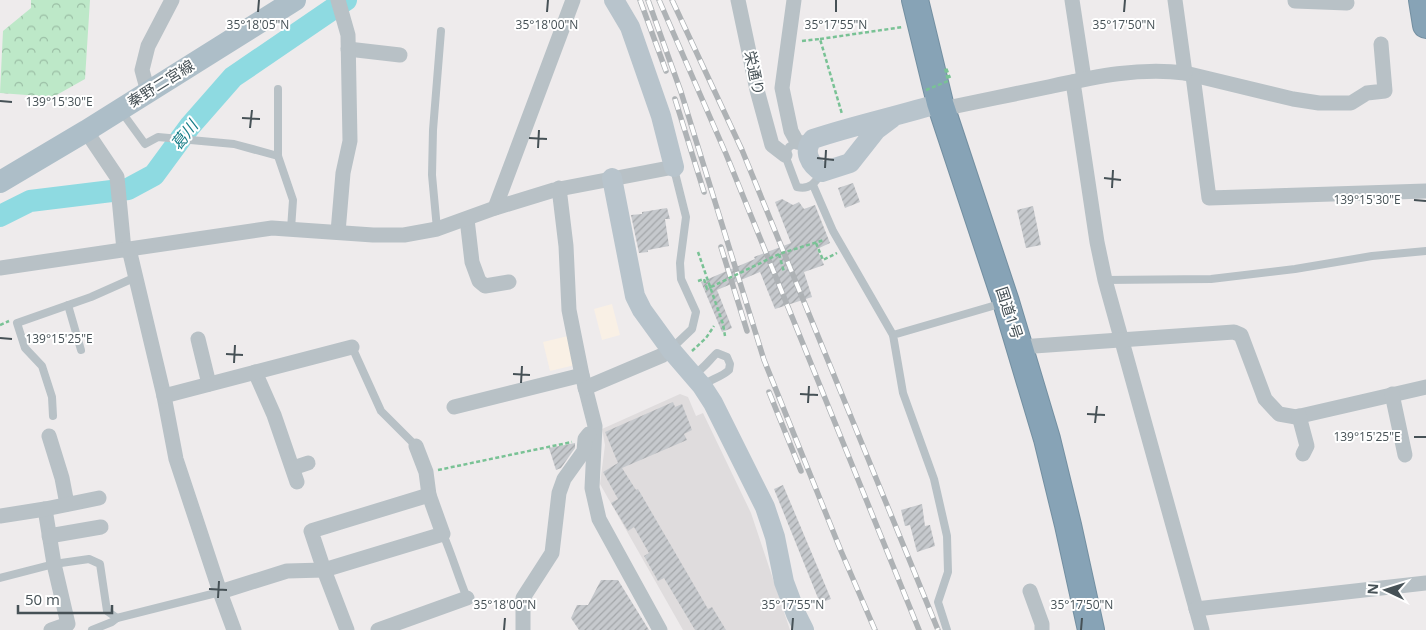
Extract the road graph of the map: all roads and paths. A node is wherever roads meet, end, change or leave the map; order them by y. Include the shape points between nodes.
1 (172, 0) edge
2 (295, 0) edge
3 (338, 0) edge
4 (573, 0) edge
5 (614, 0) edge
6 (738, 0) edge
7 (794, 0) edge
8 (915, 0) edge
9 (1072, 0) edge
10 (1176, 0) edge
11 (1295, 0) edge
12 (1422, 0) edge
13 (1347, 3) dead end
14 (912, 25) dead end
15 (1426, 25) edge
16 (441, 31) dead end
17 (820, 39) junction
18 (788, 44) junction
19 (1380, 44) dead end
20 (348, 49) junction
21 (400, 55) dead end
22 (1189, 75) junction
23 (950, 78) dead end
24 (1078, 80) junction
25 (278, 89) dead end
26 (148, 92) junction
27 (936, 101) junction
28 (120, 110) junction
29 (892, 118) junction
30 (849, 120) junction
31 (86, 131) junction
32 (803, 143) junction
33 (859, 152) junction
34 (785, 155) junction
35 (278, 156) junction
36 (674, 167) junction
37 (2, 177) edge
38 (612, 178) junction
39 (818, 178) junction
40 (559, 188) junction
41 (1426, 191) edge
42 (495, 208) junction
43 (467, 219) junction
44 (291, 229) junction
45 (437, 229) junction
46 (338, 232) junction
47 (824, 240) dead end
48 (816, 243) junction
49 (127, 249) junction
50 (1426, 251) edge
51 (698, 252) dead end
52 (778, 254) junction
53 (831, 256) dead end
54 (0, 268) edge
55 (784, 272) dead end
56 (136, 277) junction
57 (1106, 280) junction
58 (698, 281) dead end
59 (711, 287) junction
60 (500, 288) dead end
61 (1006, 302) junction
62 (68, 305) junction
63 (714, 326) dead end
64 (893, 335) junction
65 (726, 336) dead end
66 (198, 339) dead end
67 (1121, 340) junction
68 (352, 347) joint
69 (1020, 347) junction
70 (81, 350) dead end
71 (679, 352) junction
72 (255, 372) junction
73 (583, 382) junction
74 (209, 384) junction
75 (1426, 387) edge
76 (1392, 394) junction
77 (164, 396) junction
78 (454, 407) dead end
79 (53, 416) dead end
80 (1299, 416) junction
81 (595, 426) junction
82 (49, 436) dead end
83 (586, 439) junction
84 (416, 446) joint
85 (1304, 454) dead end
86 (1405, 455) dead end
87 (308, 463) dead end
88 (426, 472) junction
89 (429, 495) junction
90 (99, 498) dead end
91 (67, 504) junction
92 (45, 509) junction
93 (0, 516) edge
94 (101, 527) dead end
95 (444, 534) junction
96 (49, 536) junction
97 (54, 564) junction
98 (324, 570) junction
99 (0, 578) edge
100 (1426, 583) edge
101 (1030, 591) dead end
102 (220, 592) junction
103 (467, 598) joint
104 (1196, 609) junction
105 (117, 618) junction
106 (70, 627) edge
107 (1086, 629) edge
108 (51, 630) edge
109 (92, 630) edge
110 (234, 630) edge
111 (347, 630) edge
112 (378, 630) edge
113 (523, 630) edge
114 (660, 630) edge
115 (804, 630) edge
116 (947, 630) edge
117 (1042, 630) edge
118 (1202, 630) edge

1 - 26 street via 148,46 142,70
2 - 26 main road, 秦野二宮線
3 - 20 street via 348,34
4 - 42 street
5 - 36 street via 630,27 661,116
6 - 34 street, 栄通り via 772,144
7 - 18 street
8 - 27 highway, 国道1号
9 - 24 street
10 - 22 street
11 - 13 street
12 - 15 highway
14 - 17 path
16 - 45 lane via 432,175
17 - 18 path
17 - 30 path
18 - 32 street via 782,88 791,131
19 - 22 street via 1385,91 1367,93 1351,103 1293,99
20 - 21 street
20 - 46 street via 350,141 343,173
22 - 24 street via 1165,71 1130,72
22 - 41 street via 1209,198
23 - 27 path, bridge via 945,68 948,81
24 - 27 street
24 - 57 street via 1098,242
25 - 35 lane
26 - 28 main road, 秦野二宮線
27 - 29 street
27 - 61 highway, 国道1号
28 - 31 main road, 秦野二宮線
28 - 35 lane via 145,144 158,137 192,140 234,144
29 - 30 street
29 - 33 street via 876,130
30 - 32 street
30 - 33 street via 865,133
31 - 37 main road, 秦野二宮線
31 - 49 street via 118,178
32 - 34 lane via 789,147
32 - 39 street
33 - 39 street via 850,163
34 - 39 lane via 797,187 804,188
35 - 44 lane via 293,200
36 - 38 street
36 - 71 lane via 686,217 681,279 696,312 692,329
38 - 40 street
38 - 71 street via 635,296 642,310
39 - 64 lane via 833,231
40 - 42 street
40 - 73 street via 569,310
42 - 43 street
43 - 45 street
43 - 60 street via 472,262 478,281
44 - 46 street
44 - 49 street via 272,228
45 - 46 street via 404,235
47 - 48 path, bridge
48 - 52 path, bridge
48 - 53 path via 823,260
49 - 54 street
49 - 56 street
50 - 57 lane via 1211,279
51 - 59 path
52 - 55 path
52 - 59 path, bridge
56 - 62 lane
56 - 77 street
57 - 67 street
58 - 59 path via 704,279 706,289
59 - 65 path
61 - 64 lane
61 - 69 highway, 国道1号
62 - 70 lane
62 - 79 lane via 17,323 25,348 42,366 52,397
63 - 71 path via 706,338
64 - 116 lane via 903,393 934,479 947,536 948,572 938,602
66 - 74 street
67 - 69 street
67 - 80 street via 1234,332 1241,335 1265,399 1279,414
67 - 104 street
68 - 72 street
68 - 84 lane via 381,411
69 - 107 highway, 国道1号 via 1063,506
71 - 73 street
71 - 115 street via 713,403 765,507 784,582
72 - 74 street
72 - 87 street via 270,425 295,475
73 - 78 street
73 - 81 street
74 - 77 street
75 - 76 street
76 - 80 street
76 - 86 street
77 - 102 street via 176,459
80 - 85 street via 1307,446
81 - 83 street
81 - 114 street via 592,488 599,518
82 - 91 street
83 - 88 path
83 - 113 street via 584,451 564,479 559,493 552,553 523,598
84 - 88 street
88 - 89 street
89 - 95 street
89 - 98 street via 311,531
90 - 91 street
91 - 92 street
92 - 93 street
92 - 96 street
94 - 96 street
95 - 98 street
95 - 103 lane
96 - 97 street
97 - 99 lane
97 - 105 lane via 89,558 100,564 107,611
97 - 106 street
98 - 102 street via 287,571
98 - 111 street
100 - 104 street
101 - 117 street
102 - 105 lane
102 - 110 street
103 - 112 street
104 - 118 street
105 - 109 lane
106 - 108 street

